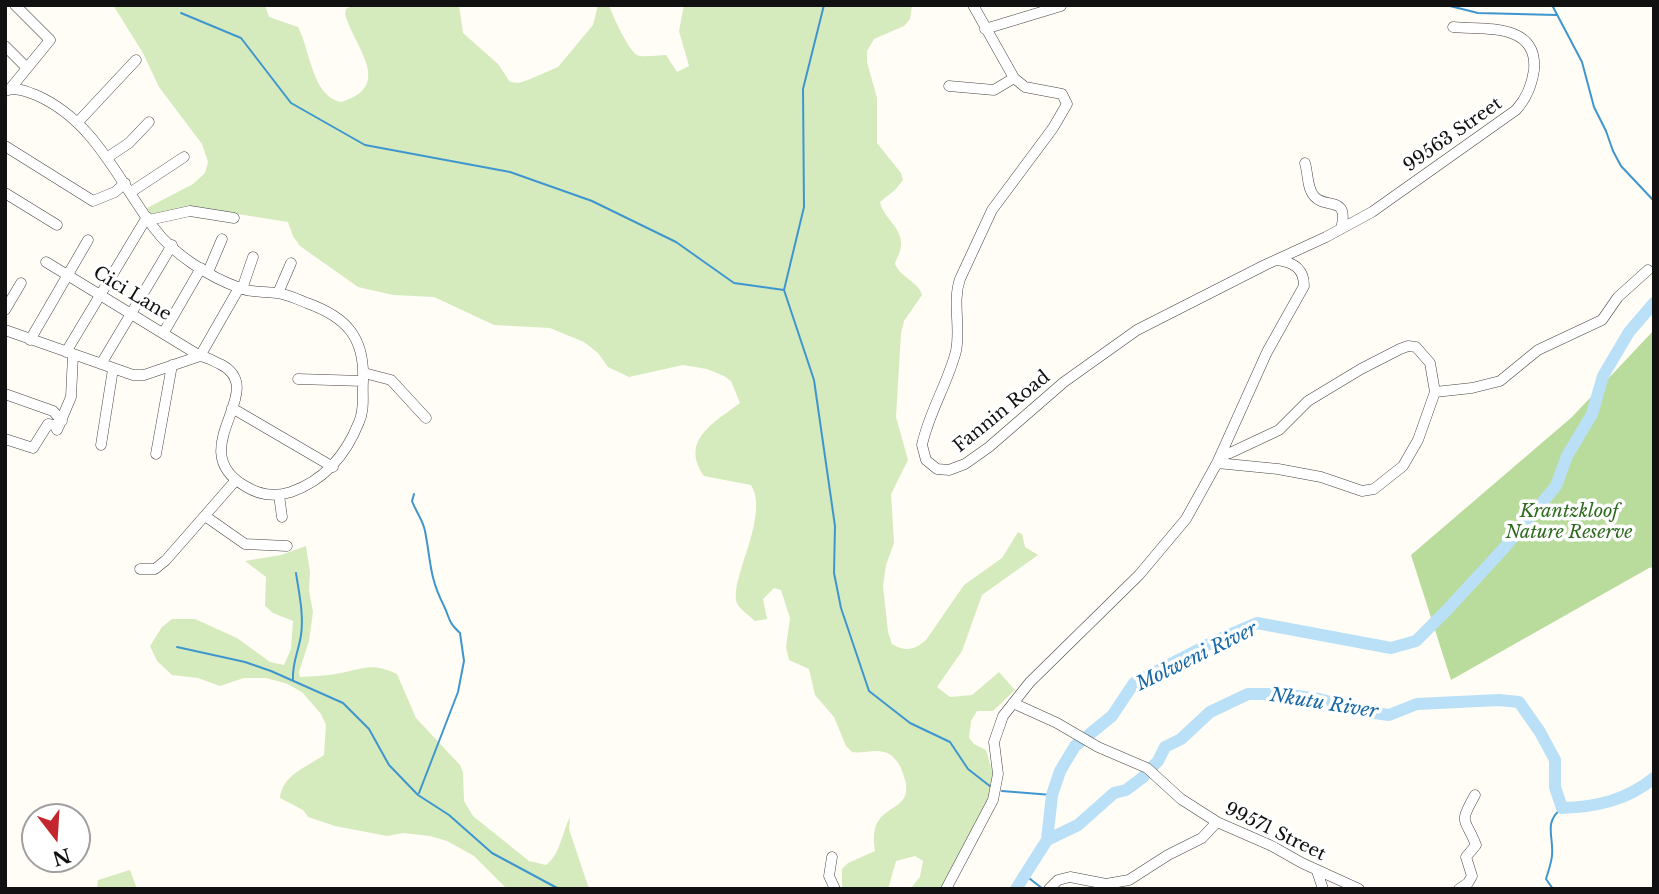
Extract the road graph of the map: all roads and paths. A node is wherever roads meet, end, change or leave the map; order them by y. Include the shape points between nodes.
1 (15, 5) edge
2 (972, 5) edge
3 (1061, 6) edge
4 (1453, 27) dead end
5 (985, 30) junction
6 (5, 46) edge
7 (136, 60) dead end
8 (27, 68) junction
9 (1014, 78) junction
10 (949, 86) dead end
11 (8, 90) edge
12 (78, 122) junction
13 (149, 122) dead end
14 (5, 146) edge
15 (108, 157) junction
16 (184, 157) dead end
17 (1305, 163) dead end
18 (128, 188) junction
19 (5, 193) edge
20 (234, 218) dead end
21 (148, 219) junction
22 (57, 225) dead end
23 (1341, 229) junction
24 (222, 239) dead end
25 (88, 240) dead end
26 (172, 245) junction
27 (253, 257) dead end
28 (1277, 260) junction
29 (46, 262) dead end
30 (290, 263) dead end
31 (204, 270) junction
32 (1648, 270) dead end
33 (68, 274) junction
34 (20, 282) dead end
35 (240, 289) junction
36 (99, 293) junction
37 (278, 293) junction
38 (5, 310) edge
39 (132, 313) junction
40 (5, 330) edge
41 (164, 332) junction
42 (30, 340) junction
43 (70, 353) junction
44 (200, 356) junction
45 (102, 364) junction
46 (172, 365) junction
47 (113, 369) junction
48 (363, 377) junction
49 (298, 379) dead end
50 (1435, 391) junction
51 (5, 394) edge
52 (232, 408) junction
53 (426, 418) dead end
54 (59, 426) junction
55 (5, 439) edge
56 (101, 445) dead end
57 (156, 454) dead end
58 (1219, 459) junction
59 (333, 467) junction
60 (236, 480) junction
61 (279, 495) junction
62 (205, 516) junction
63 (282, 517) dead end
64 (287, 546) dead end
65 (140, 569) dead end
66 (1013, 703) junction
67 (1475, 795) dead end
68 (1217, 822) junction
69 (832, 857) dead end
70 (1317, 871) junction
71 (1121, 886) edge
72 (835, 889) edge
73 (946, 889) edge
74 (1049, 889) edge
75 (1323, 889) edge
76 (1359, 889) edge
77 (1459, 889) edge

1 - 8 street via 50,40
2 - 5 street
3 - 5 street
4 - 23 street, 99563 Street via 1500,29 1519,36 1530,47 1533,74 1522,103 1372,212
5 - 9 street
6 - 8 street
7 - 12 street
8 - 11 street
9 - 10 street via 995,90
9 - 28 street, Fannin Road via 1025,87 1062,94 1066,109 992,211 960,279 955,352 922,444 930,466 943,471 965,464 1064,382 1137,330
11 - 12 street via 44,99
12 - 15 street
13 - 15 street
14 - 18 street via 93,201
15 - 18 street
16 - 18 street
17 - 23 street via 1314,196 1340,208
18 - 21 street
19 - 22 street
20 - 21 street via 190,211
21 - 26 street
21 - 36 street
23 - 28 street, 99563 Street
24 - 31 street
25 - 33 street
26 - 31 street
26 - 39 street
27 - 35 street
28 - 58 street via 1299,268 1304,286 1267,352
29 - 33 street, Cici Lane
30 - 37 street
31 - 35 street
31 - 41 street
32 - 50 street via 1618,297 1602,320 1538,350 1500,381
33 - 36 street, Cici Lane
33 - 42 street
34 - 38 street
35 - 37 street
35 - 44 street
36 - 39 street, Cici Lane
36 - 43 street
37 - 48 street via 335,315 360,345
39 - 41 street, Cici Lane
39 - 45 street
40 - 42 street
41 - 44 street, Cici Lane
42 - 43 street
43 - 45 street
43 - 54 street via 73,387
44 - 46 street
44 - 52 street, Cici Lane via 235,375 238,389
45 - 47 street
46 - 47 street via 139,375
46 - 57 street
47 - 56 street
48 - 49 street
48 - 53 street via 391,380
48 - 59 street via 361,418
50 - 58 street via 1403,466 1374,489 1362,491 1321,477
50 - 58 street via 1430,363 1416,347 1408,346 1360,369 1308,401 1272,433
51 - 54 street via 53,411
52 - 59 street
52 - 60 street via 221,456
54 - 55 street via 47,425 32,448
58 - 66 street via 1186,519 1139,575
59 - 61 street via 301,488
60 - 61 street via 260,493
60 - 62 street
61 - 63 street
62 - 64 street via 245,544
62 - 65 street via 160,565
66 - 68 street, 99571 Street via 1149,770 1181,799
66 - 73 street via 994,742 998,774 993,800
67 - 77 street via 1464,820 1476,845 1466,856 1472,876
68 - 70 street, 99571 Street
68 - 71 street via 1202,838
69 - 72 street via 829,876
70 - 75 street
70 - 76 street, 99571 Street
71 - 74 street via 1070,877

